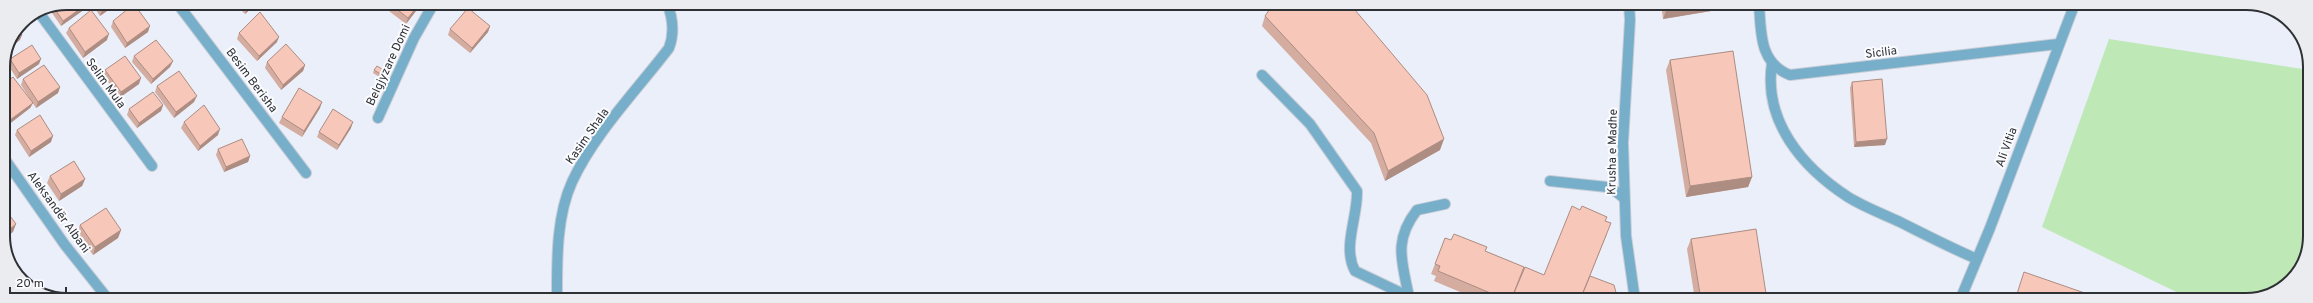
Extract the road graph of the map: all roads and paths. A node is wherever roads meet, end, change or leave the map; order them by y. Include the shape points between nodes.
1 (182, 10) edge
2 (430, 10) edge
3 (669, 10) edge
4 (1629, 10) edge
5 (1760, 10) edge
6 (2072, 10) edge
7 (42, 16) edge
8 (2058, 44) junction
9 (1772, 63) junction
10 (1262, 74) dead end
11 (378, 118) dead end
12 (152, 166) dead end
13 (10, 167) edge
14 (306, 173) dead end
15 (1550, 181) dead end
16 (1624, 198) junction
17 (1445, 204) dead end
18 (1977, 259) junction
19 (103, 293) edge
20 (557, 293) edge
21 (1402, 293) edge
22 (1412, 293) edge
23 (1634, 293) edge
24 (1963, 293) edge

1 - 14 street, Besim Berisha
2 - 11 street, Belgjyzare Domi via 414,38
3 - 20 street, Kasim Shala via 673,38 669,48 587,155 571,183 562,217 558,248
4 - 16 street, Krusha e Madhe via 1623,143
5 - 9 street, Sicilia via 1762,43
6 - 8 street, Ali Vitia
7 - 12 street, Selim Mula
8 - 9 street, Sicilia via 1790,75 1779,71
8 - 18 street, Ali Vitia
9 - 18 street via 1769,80 1775,112 1797,152 1817,175 1849,197
10 - 21 street via 1310,124 1357,192 1350,248 1350,262 1355,271
13 - 19 street, Aleksandër Albani
15 - 16 street via 1607,188
16 - 23 street, Krusha e Madhe
17 - 22 street via 1417,210 1407,222 1401,238
18 - 24 street, Ali Vitia

